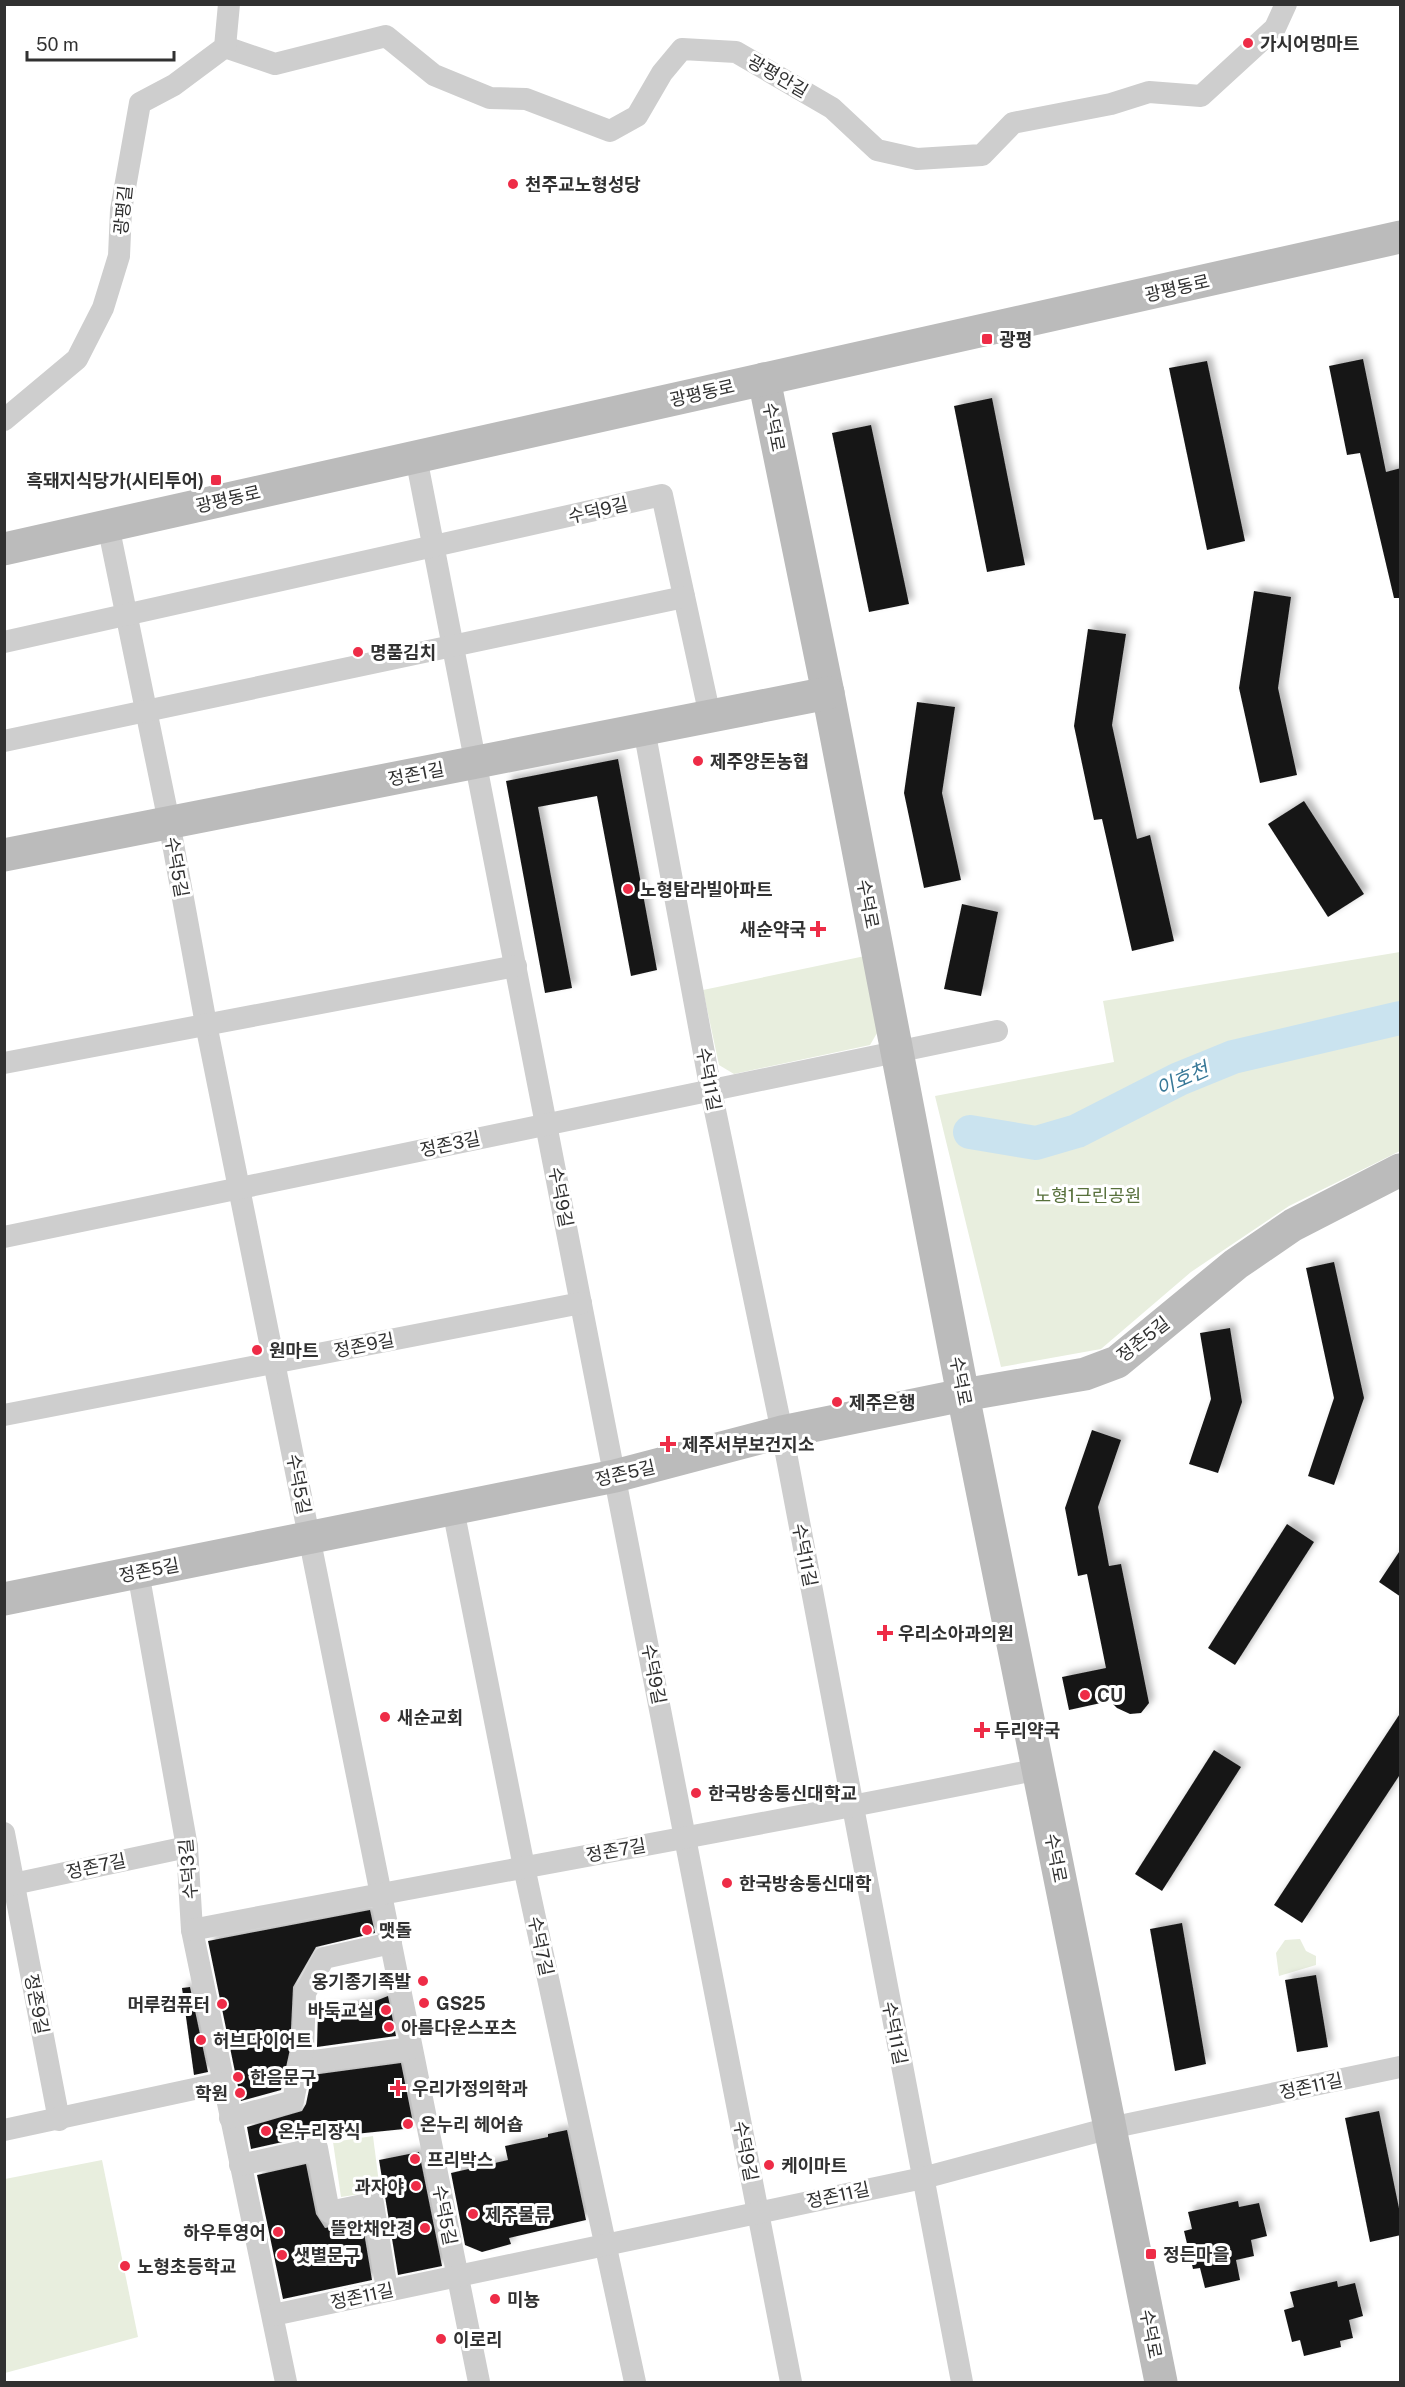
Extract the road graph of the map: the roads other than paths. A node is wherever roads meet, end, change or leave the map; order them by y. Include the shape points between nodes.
1 (230, 4) edge
2 (1286, 4) edge
3 (225, 47) junction
4 (1401, 237) edge
5 (764, 379) junction
6 (4, 420) edge
7 (416, 457) junction
8 (108, 525) junction
9 (434, 547) junction
10 (4, 549) edge
11 (684, 597) junction
12 (126, 616) junction
13 (4, 642) edge
14 (453, 645) junction
15 (828, 693) junction
16 (146, 709) junction
17 (710, 716) junction
18 (644, 729) junction
19 (4, 741) edge
20 (476, 762) junction
21 (169, 822) junction
22 (4, 855) edge
23 (516, 966) junction
24 (206, 1024) junction
25 (997, 1031) dead end
26 (896, 1053) junction
27 (4, 1063) edge
28 (711, 1091) junction
29 (547, 1124) junction
30 (1401, 1170) edge
31 (239, 1188) junction
32 (4, 1237) edge
33 (581, 1303) junction
34 (274, 1363) junction
35 (963, 1395) junction
36 (4, 1414) edge
37 (782, 1432) junction
38 (615, 1476) junction
39 (453, 1509) junction
40 (309, 1538) junction
41 (138, 1572) junction
42 (4, 1599) edge
43 (1039, 1769) junction
44 (851, 1808) junction
45 (4, 1833) edge
46 (685, 1838) junction
47 (187, 1846) junction
48 (524, 1867) junction
49 (9, 1885) edge
50 (381, 1893) junction
51 (192, 1930) junction
52 (390, 1943) junction
53 (411, 2048) junction
54 (300, 2063) junction
55 (1401, 2067) edge
56 (222, 2083) junction
57 (230, 2118) junction
58 (59, 2120) junction
59 (1110, 2128) junction
60 (4, 2130) edge
61 (240, 2165) junction
62 (922, 2178) junction
63 (758, 2212) junction
64 (606, 2244) junction
65 (457, 2275) junction
66 (387, 2290) junction
67 (273, 2315) junction
68 (286, 2382) edge
69 (478, 2382) edge
70 (635, 2382) edge
71 (791, 2382) edge
72 (962, 2382) edge
73 (1161, 2382) edge

1 - 3 street
2 - 3 street, 광평안길 via 1275,28 1201,96 1149,92 1111,104 1013,123 982,155 917,159 877,150 832,108 736,52 682,49 662,73 638,116 610,131 526,99 490,98 434,75 386,36 275,64
3 - 6 street, 광평길 via 140,103 121,210 119,256 102,308 77,359
4 - 5 main road, 광평동로
5 - 7 main road, 광평동로
5 - 15 main road, 수덕로
7 - 8 main road, 광평동로
7 - 9 street, 수덕9길
8 - 10 main road, 광평동로
8 - 12 street, 수덕5길
9 - 11 street, 수덕9길 via 662,495
9 - 12 street, 수덕9길
9 - 14 street, 수덕9길
11 - 14 street
11 - 17 street, 수덕9길
12 - 13 street
12 - 16 street, 수덕5길
14 - 16 street
14 - 20 street, 수덕9길
15 - 17 main road, 정존1길
15 - 26 main road, 수덕로
16 - 19 street
16 - 21 street, 수덕5길
17 - 18 main road, 정존1길
18 - 20 main road, 정존1길
18 - 28 street, 수덕11길
20 - 21 main road, 정존1길
20 - 23 street, 수덕9길
21 - 22 main road, 정존1길
21 - 24 street, 수덕5길
23 - 24 street
23 - 29 street, 수덕9길
24 - 27 street
24 - 31 street, 수덕5길
25 - 26 street, 정존3길
26 - 28 street, 정존3길
26 - 35 main road, 수덕로
28 - 29 street, 정존3길
28 - 37 street, 수덕11길
29 - 31 street, 정존3길
29 - 33 street, 수덕9길
30 - 35 main road, 정존5길 via 1283,1231 1236,1264 1116,1362 1085,1374
31 - 32 street, 정존3길
31 - 34 street, 수덕5길
33 - 34 street, 정존9길
33 - 38 street, 수덕9길
34 - 36 street, 정존9길
34 - 40 street, 수덕5길
35 - 37 main road, 정존5길
35 - 43 main road, 수덕로
37 - 38 main road, 정존5길
37 - 44 street, 수덕11길
38 - 39 main road, 정존5길
38 - 46 street, 수덕9길
39 - 40 main road, 정존5길
39 - 48 street, 수덕7길
40 - 41 main road, 정존5길
40 - 50 street, 수덕5길
41 - 42 main road, 정존5길
41 - 47 street, 수덕3길
43 - 44 street, 정존7길
43 - 59 main road, 수덕로
44 - 46 street, 정존7길
44 - 62 street, 수덕11길
45 - 49 street, 정존9길
46 - 48 street, 정존7길
46 - 63 street, 수덕9길
47 - 49 street, 정존7길
47 - 51 street, 수덕3길
48 - 50 street, 정존7길
48 - 64 street, 수덕7길
49 - 58 street, 정존9길
50 - 51 street, 정존7길
50 - 52 street, 수덕5길
51 - 56 street, 수덕3길
52 - 53 street, 수덕5길
52 - 54 street via 324,1958 305,1993
53 - 54 street
53 - 65 street, 수덕5길
54 - 57 street via 293,2101
55 - 59 street, 정존11길
56 - 57 street, 수덕3길
56 - 58 street
57 - 61 street, 수덕3길
58 - 60 street
59 - 62 street, 정존11길
59 - 73 main road, 수덕로
61 - 66 street via 317,2148 329,2212 373,2203
61 - 67 street, 수덕3길
62 - 63 street, 정존11길
62 - 72 street, 수덕11길
63 - 64 street, 정존11길
63 - 71 street, 수덕9길
64 - 65 street, 정존11길
64 - 70 street, 수덕7길
65 - 66 street, 정존11길
65 - 69 street, 수덕5길
66 - 67 street, 정존11길
67 - 68 street, 수덕3길

